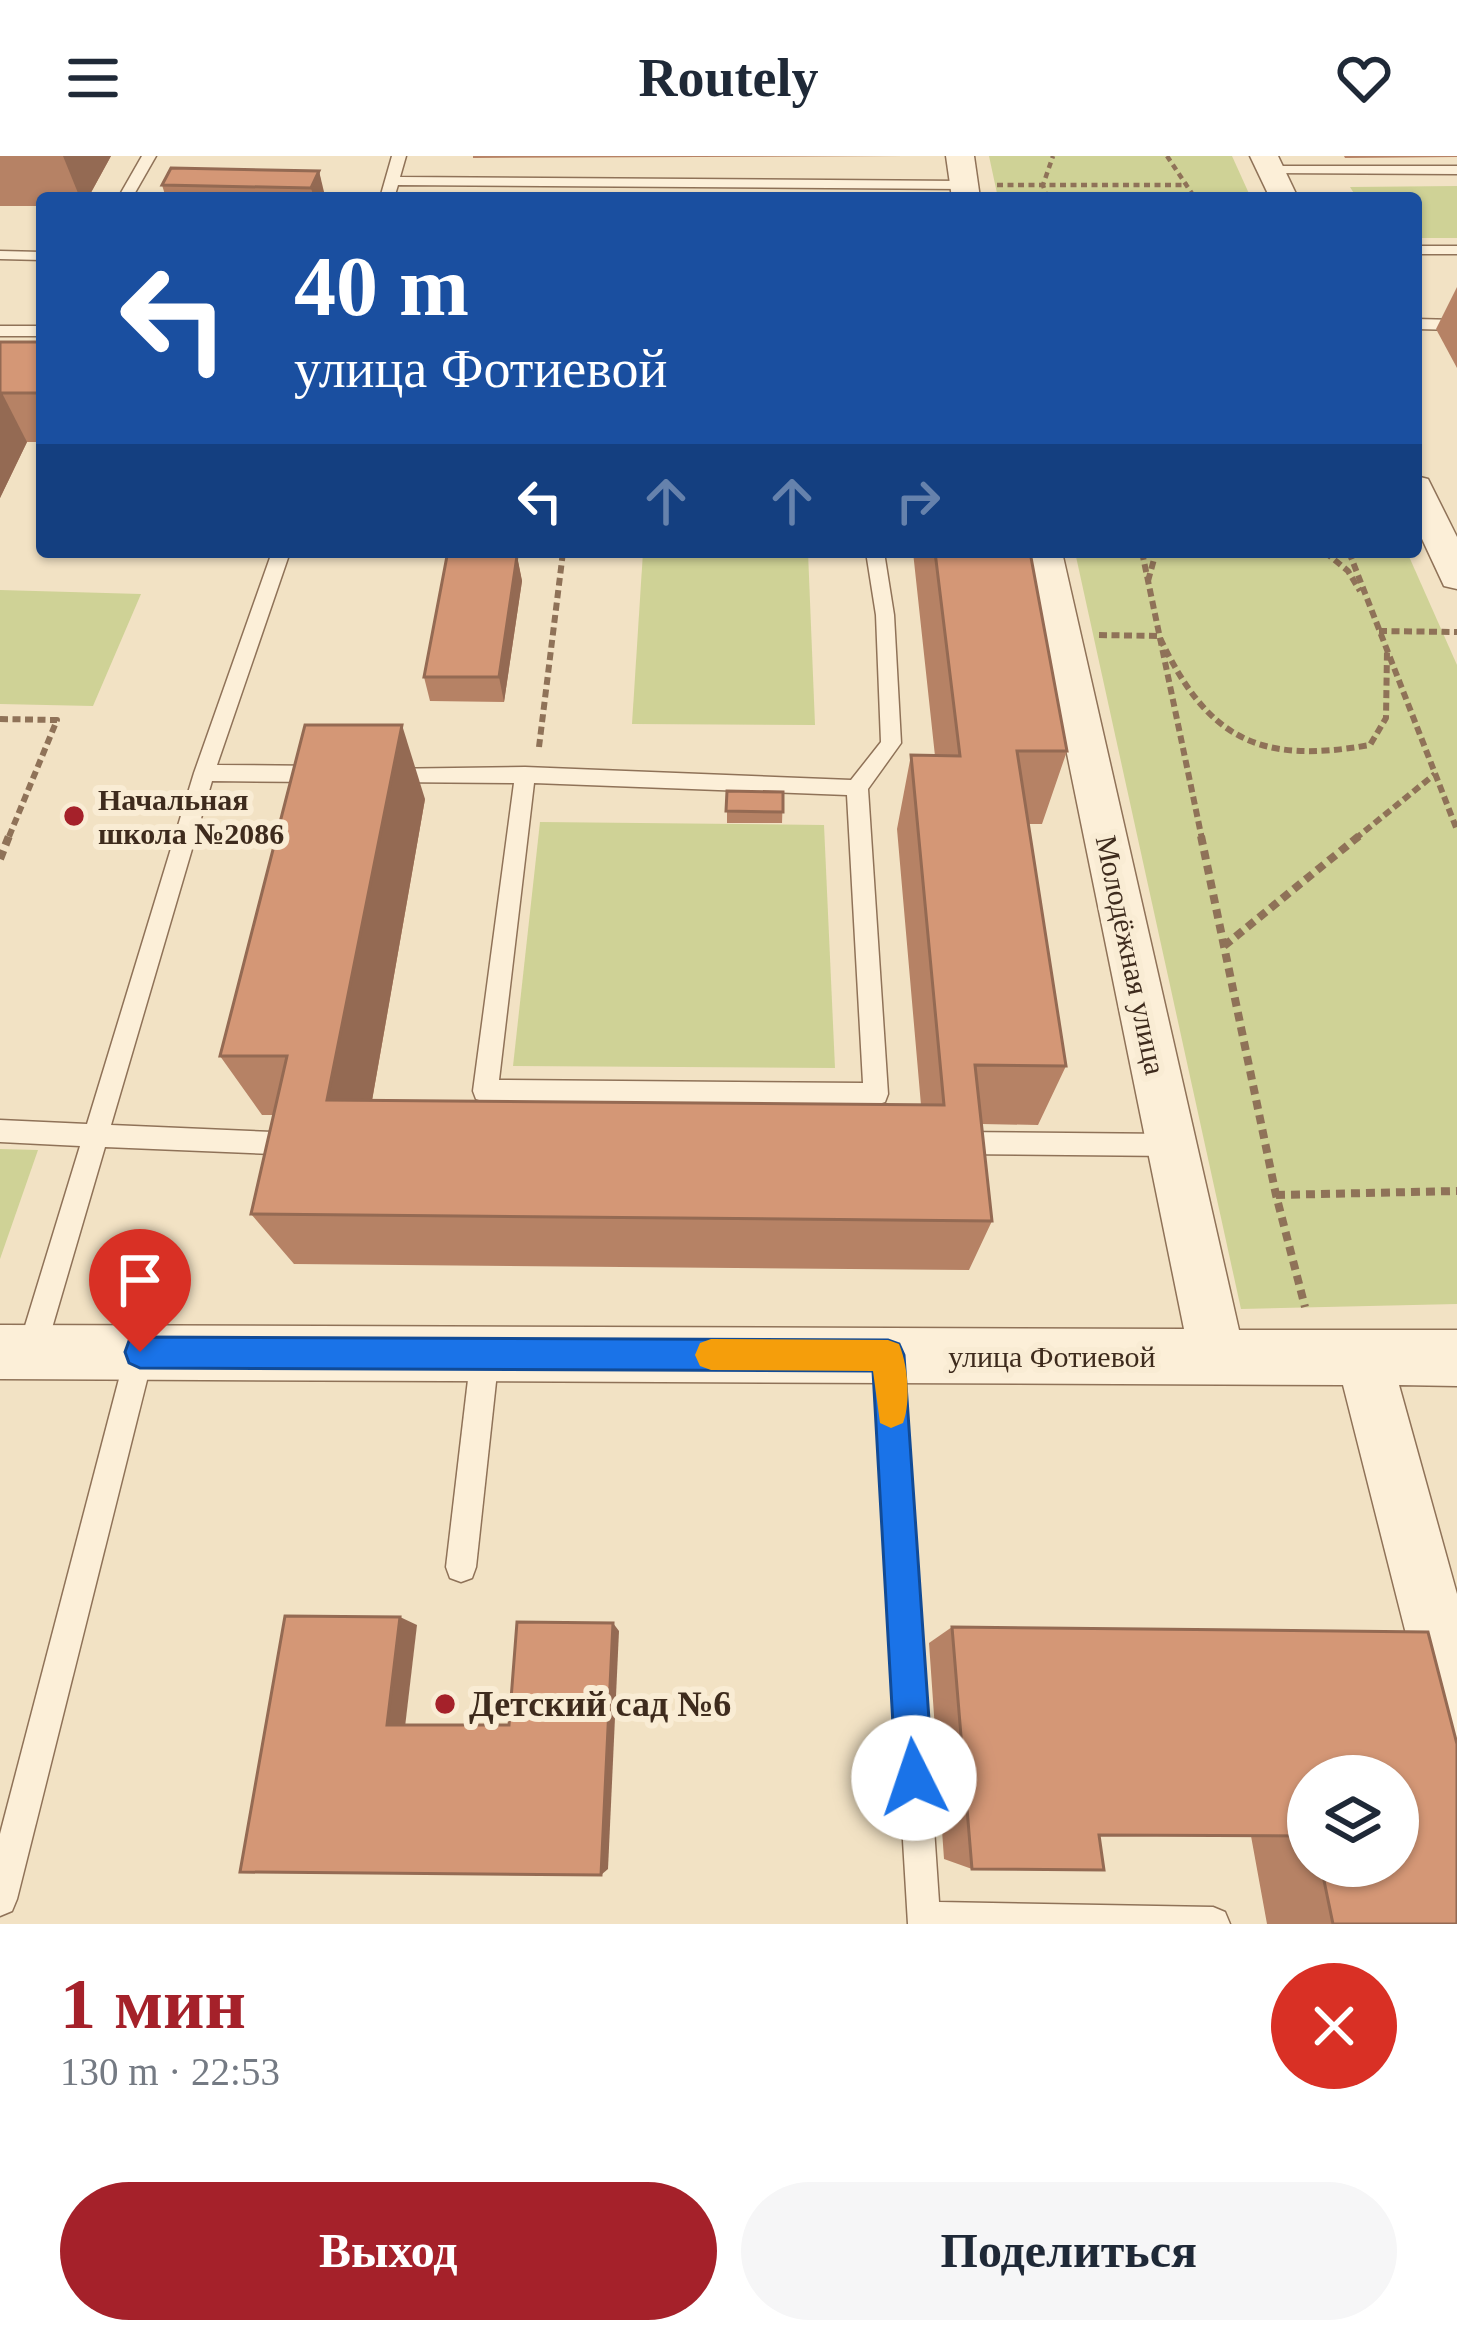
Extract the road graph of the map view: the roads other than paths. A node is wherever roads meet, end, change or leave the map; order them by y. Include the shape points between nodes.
1 (149, 156) edge
2 (399, 156) edge
3 (1268, 163) edge
4 (1457, 170) edge
5 (963, 180) edge
6 (392, 181) junction
7 (128, 192) edge
8 (389, 192) edge
9 (1281, 192) edge
10 (1422, 250) edge
11 (1457, 250) edge
12 (0, 255) edge
13 (36, 256) edge
14 (1422, 324) edge
15 (1457, 325) edge
16 (0, 331) edge
17 (36, 331) edge
18 (1422, 500) edge
19 (279, 558) edge
20 (876, 558) edge
21 (1045, 558) edge
22 (1457, 577) edge
23 (204, 773) junction
24 (530, 777) junction
25 (857, 788) junction
26 (876, 1094) junction
27 (878, 1126) edge
28 (0, 1132) edge
29 (96, 1136) junction
30 (956, 1143) edge
31 (1172, 1144) junction
32 (318, 1145) edge
33 (16, 1352) edge
34 (140, 1352) junction
35 (485, 1354) junction
36 (888, 1355) junction
37 (1218, 1358) junction
38 (1341, 1358) junction
39 (1457, 1358) edge
40 (461, 1567) dead end
41 (1457, 1709) edge
42 (0, 1899) edge
43 (1213, 1924) edge

1 - 7 lane
2 - 6 lane
3 - 4 lane
3 - 9 street
5 - 6 lane
6 - 8 lane
10 - 11 lane
12 - 13 lane
14 - 15 lane
16 - 17 lane
18 - 22 street
19 - 23 lane
20 - 25 lane via 891,743
21 - 31 street, Молодёжная улица
23 - 24 lane
23 - 29 lane
24 - 25 lane
24 - 26 lane via 484,1100
25 - 26 lane
26 - 27 lane
28 - 29 lane
29 - 32 lane
29 - 33 lane
30 - 31 lane
31 - 37 street, Молодёжная улица
33 - 34 street, улица Фотиевой
34 - 35 street, улица Фотиевой
34 - 42 lane
35 - 36 street, улица Фотиевой
35 - 40 lane
36 - 37 street, улица Фотиевой
36 - 43 lane via 923,1919
37 - 38 street, улица Фотиевой
38 - 39 street, улица Фотиевой
38 - 41 street

